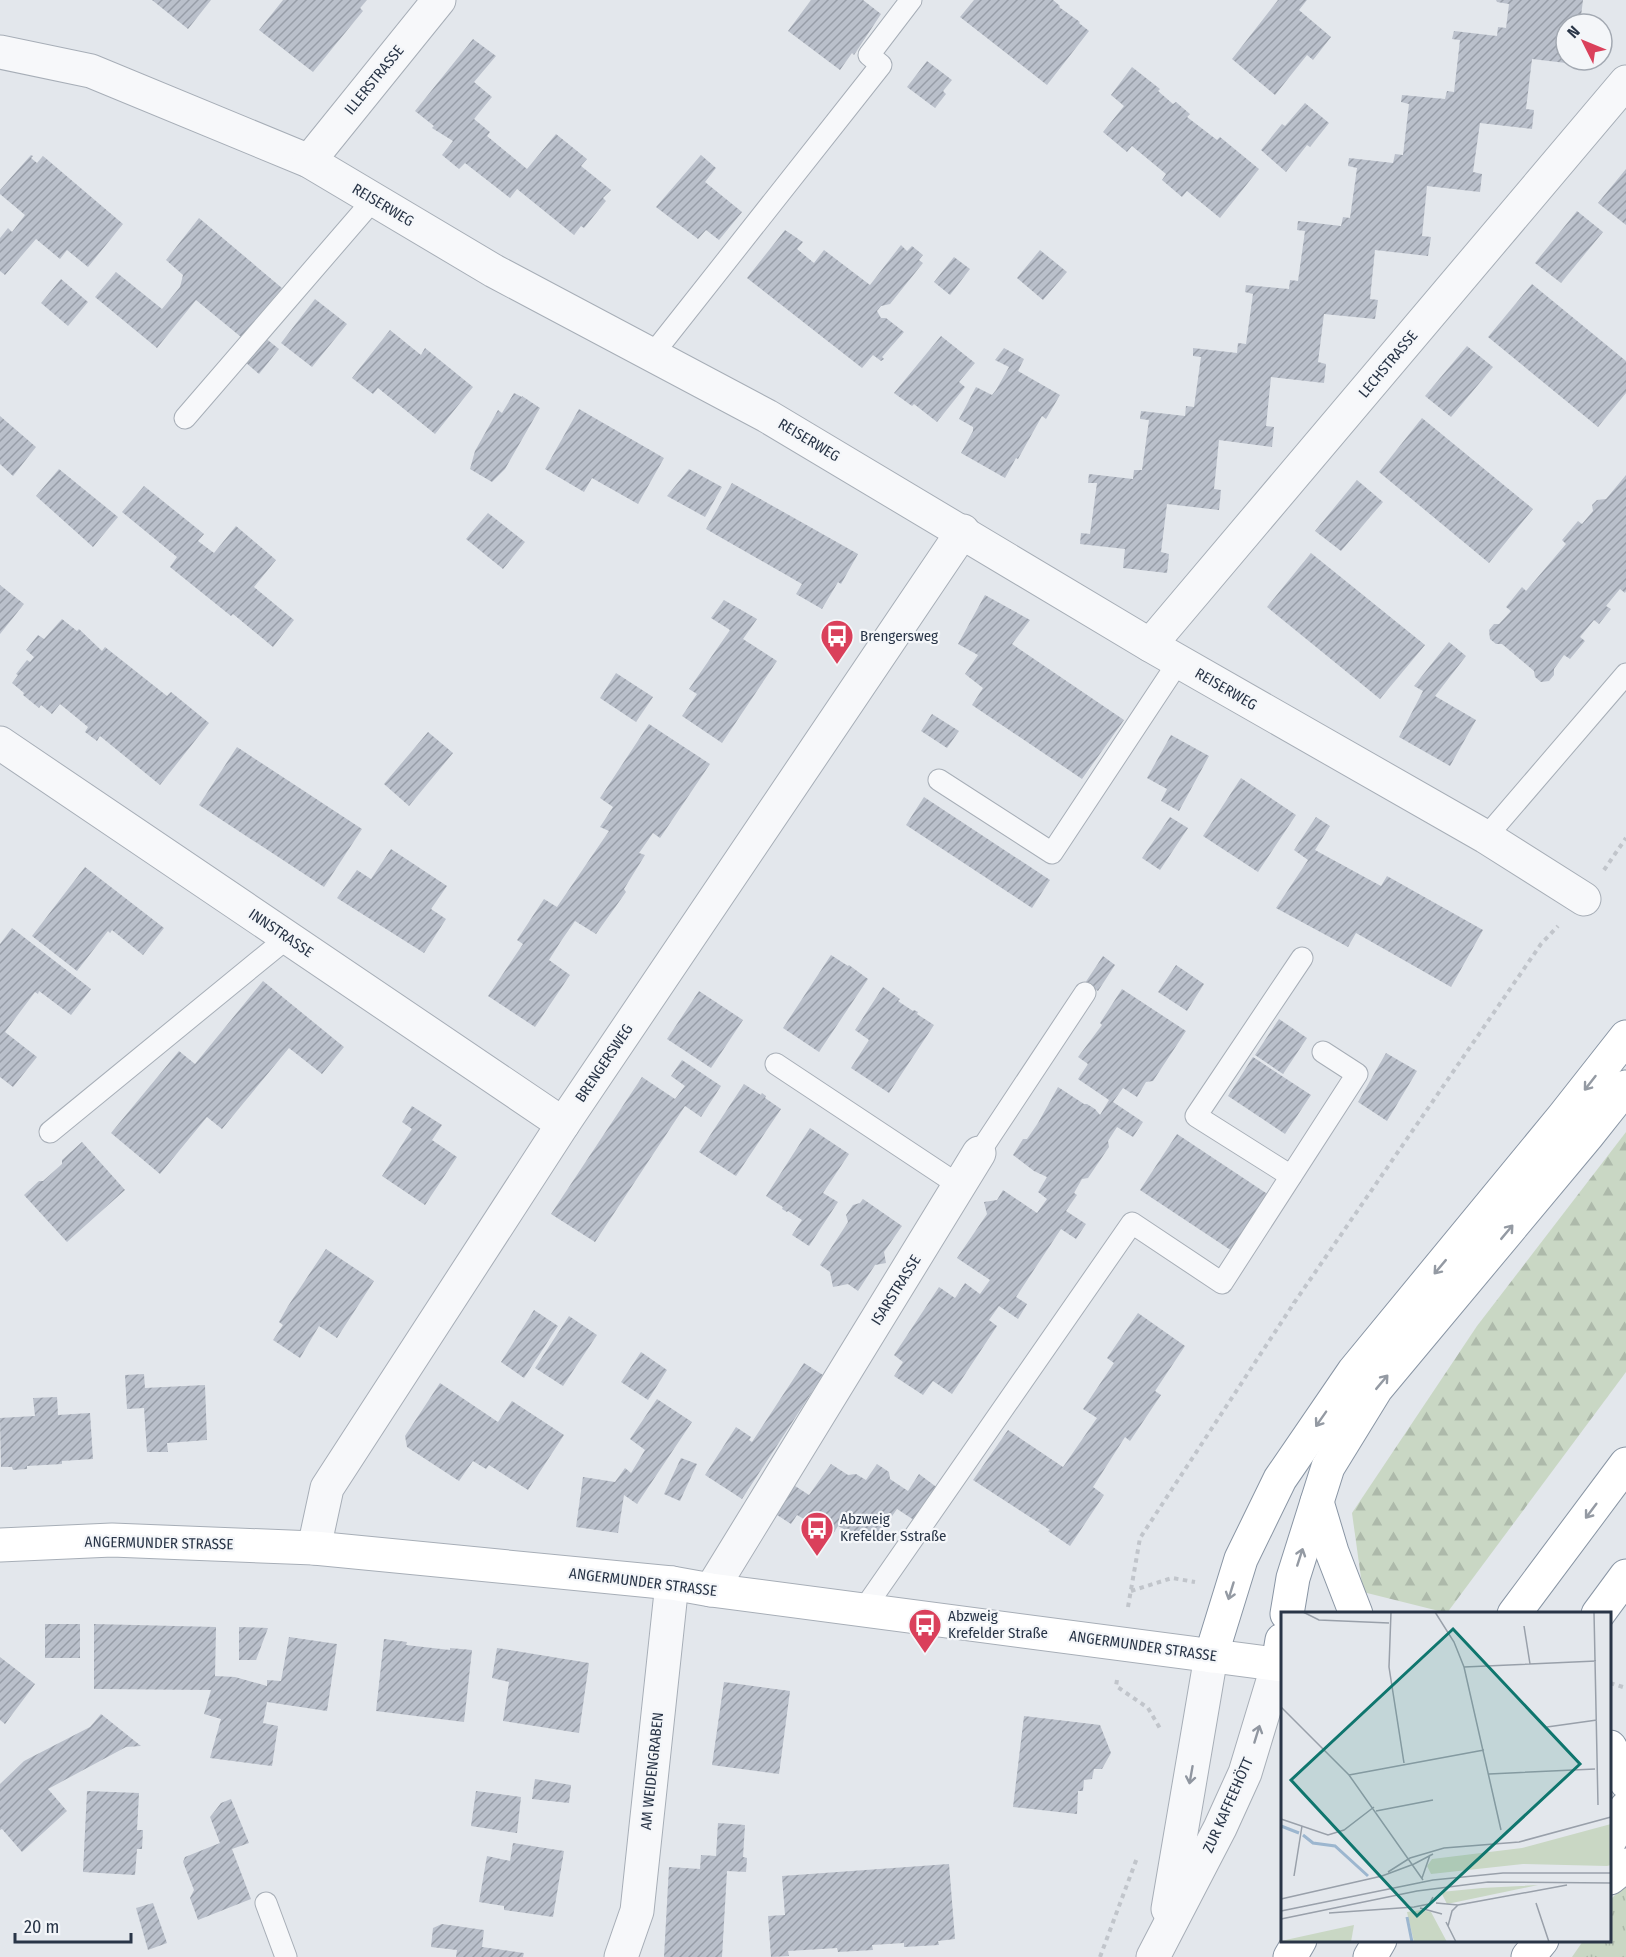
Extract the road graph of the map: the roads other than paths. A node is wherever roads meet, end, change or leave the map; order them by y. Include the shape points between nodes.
1 (439, 0) edge
2 (911, 0) edge
3 (0, 52) edge
4 (1626, 82) edge
5 (309, 161) junction
6 (374, 199) junction
7 (652, 355) junction
8 (185, 418) dead end
9 (963, 531) junction
10 (1150, 645) junction
11 (1179, 661) junction
12 (1626, 674) edge
13 (0, 743) edge
14 (939, 780) dead end
15 (1486, 837) junction
16 (1584, 899) road end
17 (287, 938) junction
18 (1302, 958) dead end
19 (1085, 993) dead end
20 (1626, 1037) edge
21 (1323, 1052) dead end
22 (776, 1064) dead end
23 (1626, 1087) edge
24 (563, 1124) junction
25 (50, 1132) dead end
26 (979, 1153) joint
27 (1291, 1176) junction
28 (960, 1185) junction
29 (1626, 1464) edge
30 (1317, 1502) junction
31 (0, 1545) edge
32 (314, 1548) junction
33 (1626, 1576) edge
34 (672, 1583) junction
35 (711, 1590) junction
36 (864, 1609) junction
37 (1287, 1612) edge
38 (1355, 1612) edge
39 (1515, 1612) edge
40 (1599, 1612) edge
41 (1211, 1656) junction
42 (1281, 1657) edge
43 (1611, 1742) edge
44 (1626, 1747) edge
45 (1611, 1749) edge
46 (1626, 1782) edge
47 (1626, 1808) edge
48 (1611, 1838) edge
49 (1626, 1865) edge
50 (1611, 1877) edge
51 (266, 1903) dead end
52 (1299, 1942) edge
53 (1379, 1942) edge
54 (1541, 1942) edge
55 (1158, 1948) edge
56 (286, 1957) edge
57 (621, 1957) edge
58 (1290, 1957) edge
59 (1370, 1957) edge
60 (1528, 1957) edge

1 - 5 street, ILLERSTRASSE
2 - 7 lane via 869,55 881,65
3 - 5 street, REISERWEG via 91,71
4 - 10 street, LECHSTRASSE
5 - 6 street, REISERWEG
6 - 7 street, REISERWEG via 494,271
6 - 8 lane
7 - 9 street, REISERWEG via 767,416
9 - 10 street, REISERWEG
9 - 24 street, BRENGERSWEG
10 - 11 street, REISERWEG
11 - 14 lane via 1052,853
11 - 15 street, REISERWEG
12 - 15 lane
13 - 17 street, INNSTRASSE
15 - 16 street, REISERWEG
17 - 24 street, INNSTRASSE
17 - 25 lane
18 - 27 lane via 1196,1116
19 - 26 lane, ISARSTRASSE
20 -> 41 main road via 1354,1371 1280,1479 1241,1559
21 - 27 lane via 1357,1074
22 - 28 lane
30 -> 23 main road via 1328,1467 1376,1389
24 - 32 street, BRENGERSWEG via 327,1488
26 - 28 street, ISARSTRASSE
27 - 36 lane via 1222,1283 1132,1223
28 - 35 street, ISARSTRASSE
29 -> 39 main road
37 -> 30 main road via 1293,1578
30 - 38 main road
31 - 32 main road, ANGERMUNDER STRASSE via 112,1540
32 - 34 main road, ANGERMUNDER STRASSE
33 - 40 main road
34 - 35 main road, ANGERMUNDER STRASSE
34 - 57 street, AM WEIDENGRABEN via 637,1911
35 - 36 main road, ANGERMUNDER STRASSE
36 - 41 main road, ANGERMUNDER STRASSE
41 - 42 main road, ANGERMUNDER STRASSE
41 -> 55 street, ZUR KAFFEEHÖTT
55 -> 42 street, ZUR KAFFEEHÖTT via 1245,1773
43 - 44 main road
45 - 46 main road
47 - 48 main road
49 - 50 main road
51 - 56 lane
52 - 58 main road
53 - 59 main road
54 - 60 main road

